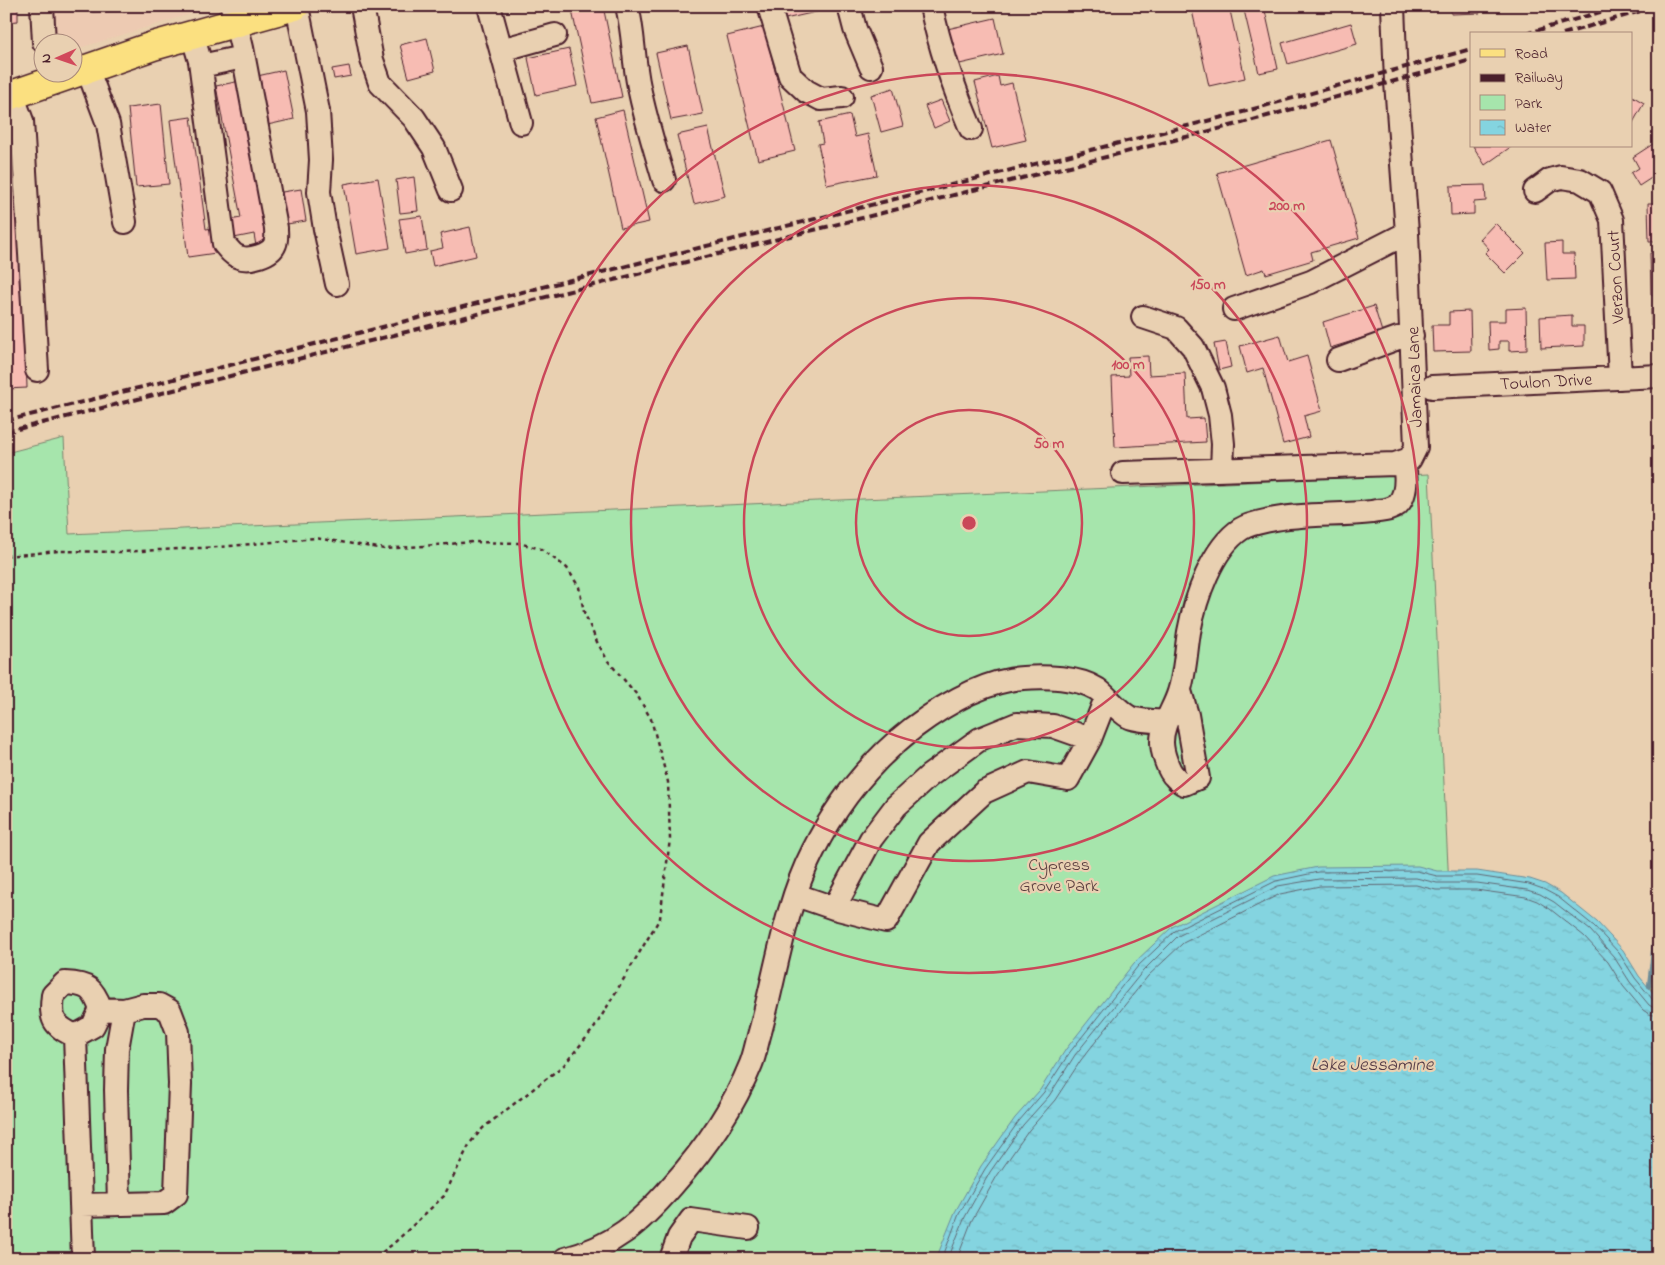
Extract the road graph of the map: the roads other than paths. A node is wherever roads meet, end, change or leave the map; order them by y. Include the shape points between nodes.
1 (42, 6) edge
2 (296, 6) edge
3 (362, 6) edge
4 (489, 6) edge
5 (627, 6) edge
6 (769, 6) edge
7 (931, 6) edge
8 (1393, 6) edge
9 (855, 7) edge
10 (234, 14) edge
11 (43, 32) edge
12 (192, 34) junction
13 (555, 35) dead end
14 (501, 50) junction
15 (243, 57) junction
16 (201, 66) junction
17 (871, 67) dead end
18 (87, 68) junction
19 (82, 69) edge
20 (36, 82) edge
21 (9, 96) edge
22 (842, 97) dead end
23 (521, 123) dead end
24 (971, 129) dead end
25 (664, 180) dead end
26 (451, 190) dead end
27 (1535, 191) dead end
28 (125, 222) dead end
29 (1407, 233) junction
30 (337, 284) dead end
31 (1234, 309) dead end
32 (1143, 317) dead end
33 (1412, 336) junction
34 (1338, 360) dead end
35 (37, 370) dead end
36 (1659, 376) edge
37 (1620, 378) junction
38 (1432, 387) dead end
39 (1404, 461) junction
40 (1222, 470) junction
41 (1123, 473) dead end
42 (1180, 691) junction
43 (1106, 698) junction
44 (1166, 722) junction
45 (1090, 739) junction
46 (796, 895) junction
47 (834, 908) junction
48 (101, 1009) junction
49 (124, 1010) junction
50 (75, 1036) junction
51 (666, 1193) junction
52 (120, 1204) junction
53 (81, 1205) junction
54 (691, 1220) junction
55 (748, 1228) dead end
56 (83, 1259) edge
57 (565, 1259) edge
58 (670, 1259) edge

1 - 11 street
2 - 10 main road
2 - 30 street via 318,111 319,192
3 - 26 street via 372,60 380,83 414,118 434,148
4 - 14 street
5 - 25 street via 639,87
6 - 22 street via 790,76 821,99
7 - 24 street via 937,36
8 - 29 street, Jamaica Lane
9 - 17 street via 855,29
10 - 12 main road
10 - 15 street
12 - 16 street
12 - 18 main road
13 - 14 street
14 - 23 street
15 - 16 street
15 - 16 street via 276,228 276,242 271,251 263,255 241,258 224,244
18 - 19 main road
18 - 28 street via 108,124
20 - 21 main road
21 - 35 street via 22,121
27 - 37 street, Verzon Court via 1550,180 1561,177 1580,180 1600,192 1612,220
29 - 31 street via 1311,282
29 - 33 street, Jamaica Lane
32 - 40 street via 1176,328 1194,347 1213,388 1220,415
33 - 34 street
33 - 39 street, Jamaica Lane via 1416,447 1410,459
36 - 37 street, Toulon Drive
37 - 38 street, Toulon Drive
39 - 40 street via 1394,464
39 - 42 street via 1404,492 1399,504 1391,509 1291,516 1258,523 1240,530 1222,548 1197,599
40 - 41 street
42 - 44 street
42 - 44 street via 1198,778 1184,784 1173,776 1166,761 1162,742
43 - 44 street via 1130,718
43 - 45 street
43 - 46 street via 1096,689 1072,680 1022,678 991,684 930,716 892,745 862,776 812,853
45 - 47 street via 1053,726 1017,724 980,739 929,776 896,806 871,839
45 - 47 street via 1068,779 1028,772 984,792 929,843 886,921
46 - 47 street
46 - 51 street via 751,1063 733,1103 699,1155
48 - 49 street
48 - 50 street via 92,1026
48 - 50 street via 95,994 81,984 65,983 53,995 51,1012 59,1028
49 - 52 street via 117,1049 116,1090
49 - 52 street via 159,1005 170,1011 178,1032 180,1084 176,1194 164,1203
50 - 53 street
51 - 54 street
51 - 57 street via 630,1230 609,1243
52 - 53 street
53 - 56 street
54 - 55 street
54 - 58 street via 679,1237

